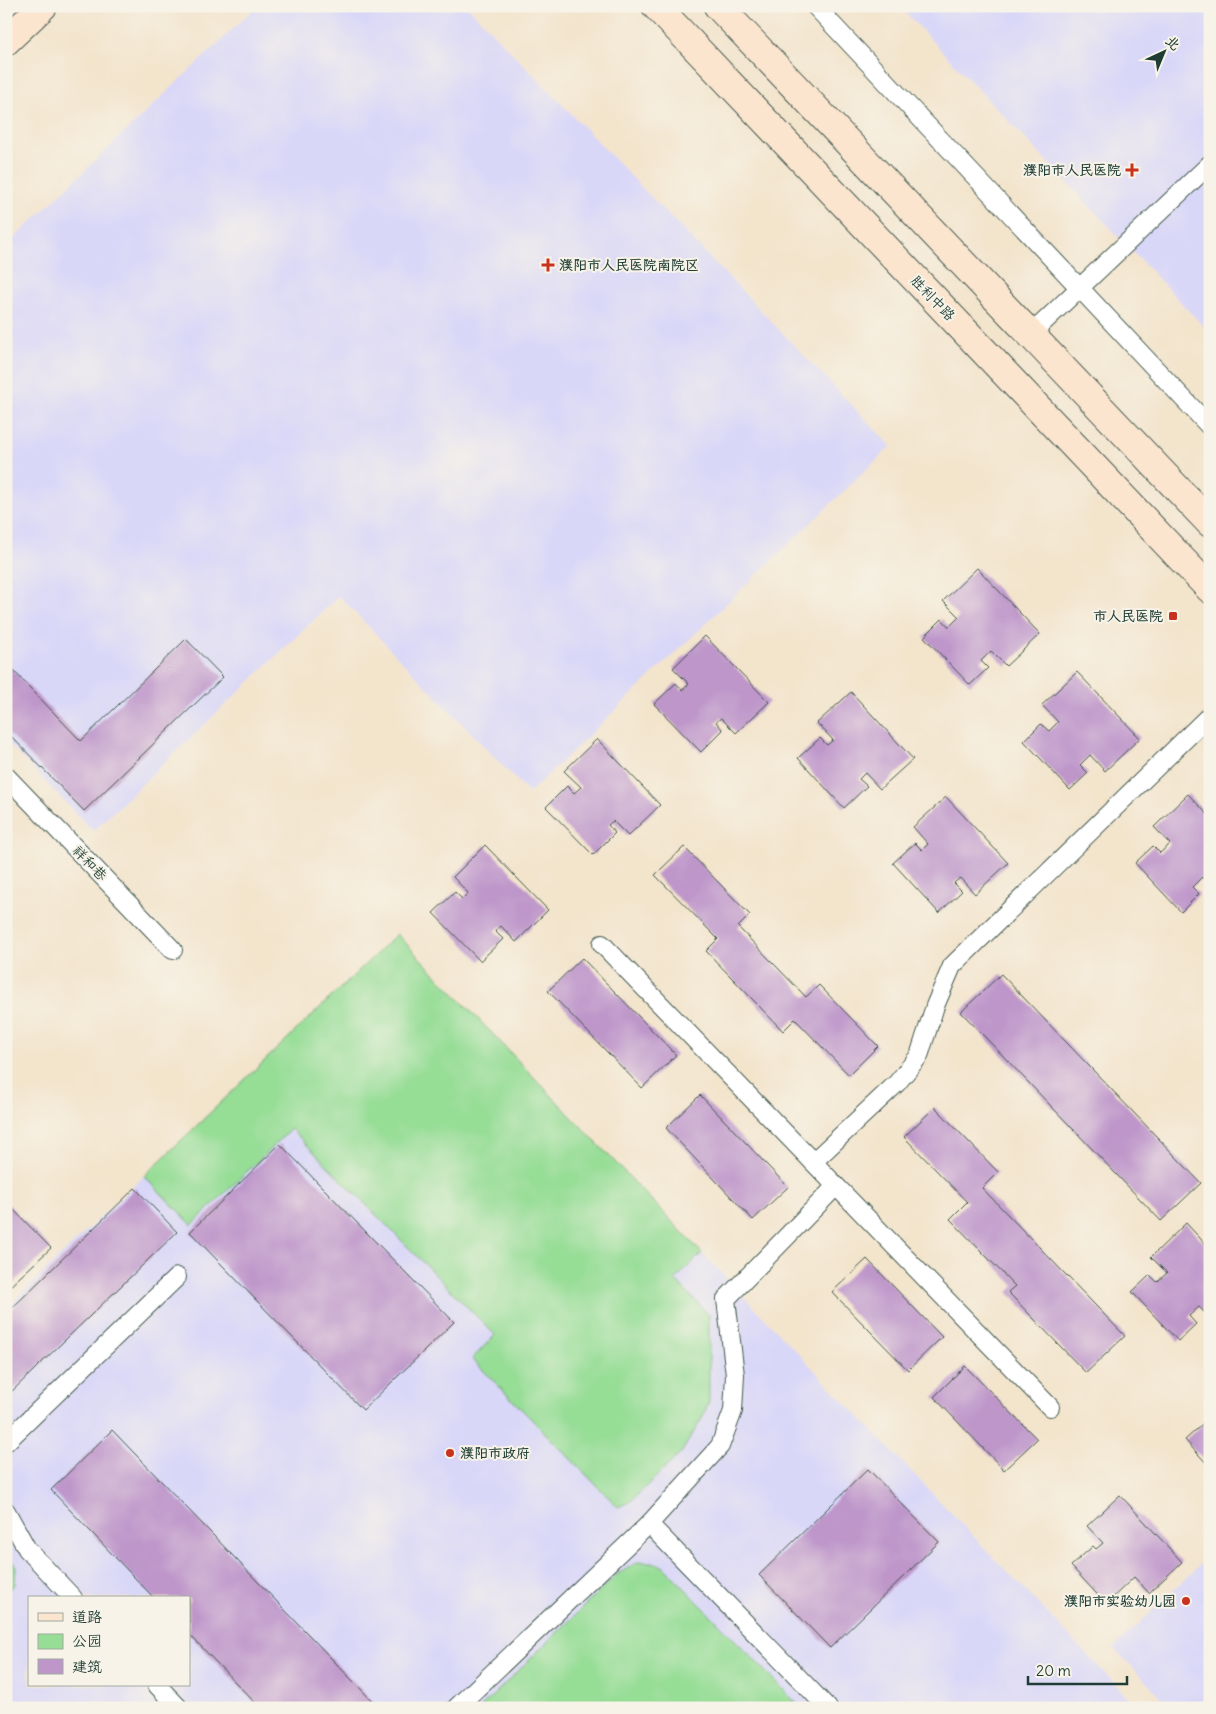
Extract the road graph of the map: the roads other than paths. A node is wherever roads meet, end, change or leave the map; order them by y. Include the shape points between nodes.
1 (43, 6) edge
2 (656, 6) edge
3 (718, 6) edge
4 (815, 6) edge
5 (6, 41) edge
6 (1210, 164) edge
7 (1079, 288) junction
8 (1030, 335) junction
9 (1210, 427) edge
10 (1210, 523) edge
11 (1210, 589) edge
12 (1210, 715) edge
13 (6, 776) edge
14 (602, 944) dead end
15 (173, 950) dead end
16 (813, 1162) junction
17 (836, 1186) junction
18 (177, 1277) dead end
19 (1050, 1407) dead end
20 (6, 1442) edge
21 (6, 1512) edge
22 (649, 1524) junction
23 (71, 1596) edge
24 (158, 1686) edge
25 (179, 1708) edge
26 (456, 1708) edge
27 (828, 1708) edge

1 - 5 main road
2 - 11 main road, 胜利中路
3 - 8 main road
4 - 7 lane
6 - 7 lane
7 - 8 lane
7 - 9 lane
8 - 10 main road
12 - 16 lane via 952,966 935,1006 920,1056 897,1083
13 - 15 lane, 祥和巷
14 - 16 lane
16 - 17 lane
17 - 19 lane
17 - 22 lane via 726,1299 734,1376 733,1411 720,1446
18 - 20 lane
21 - 23 lane via 27,1549
22 - 26 lane
22 - 27 lane
24 - 25 lane

